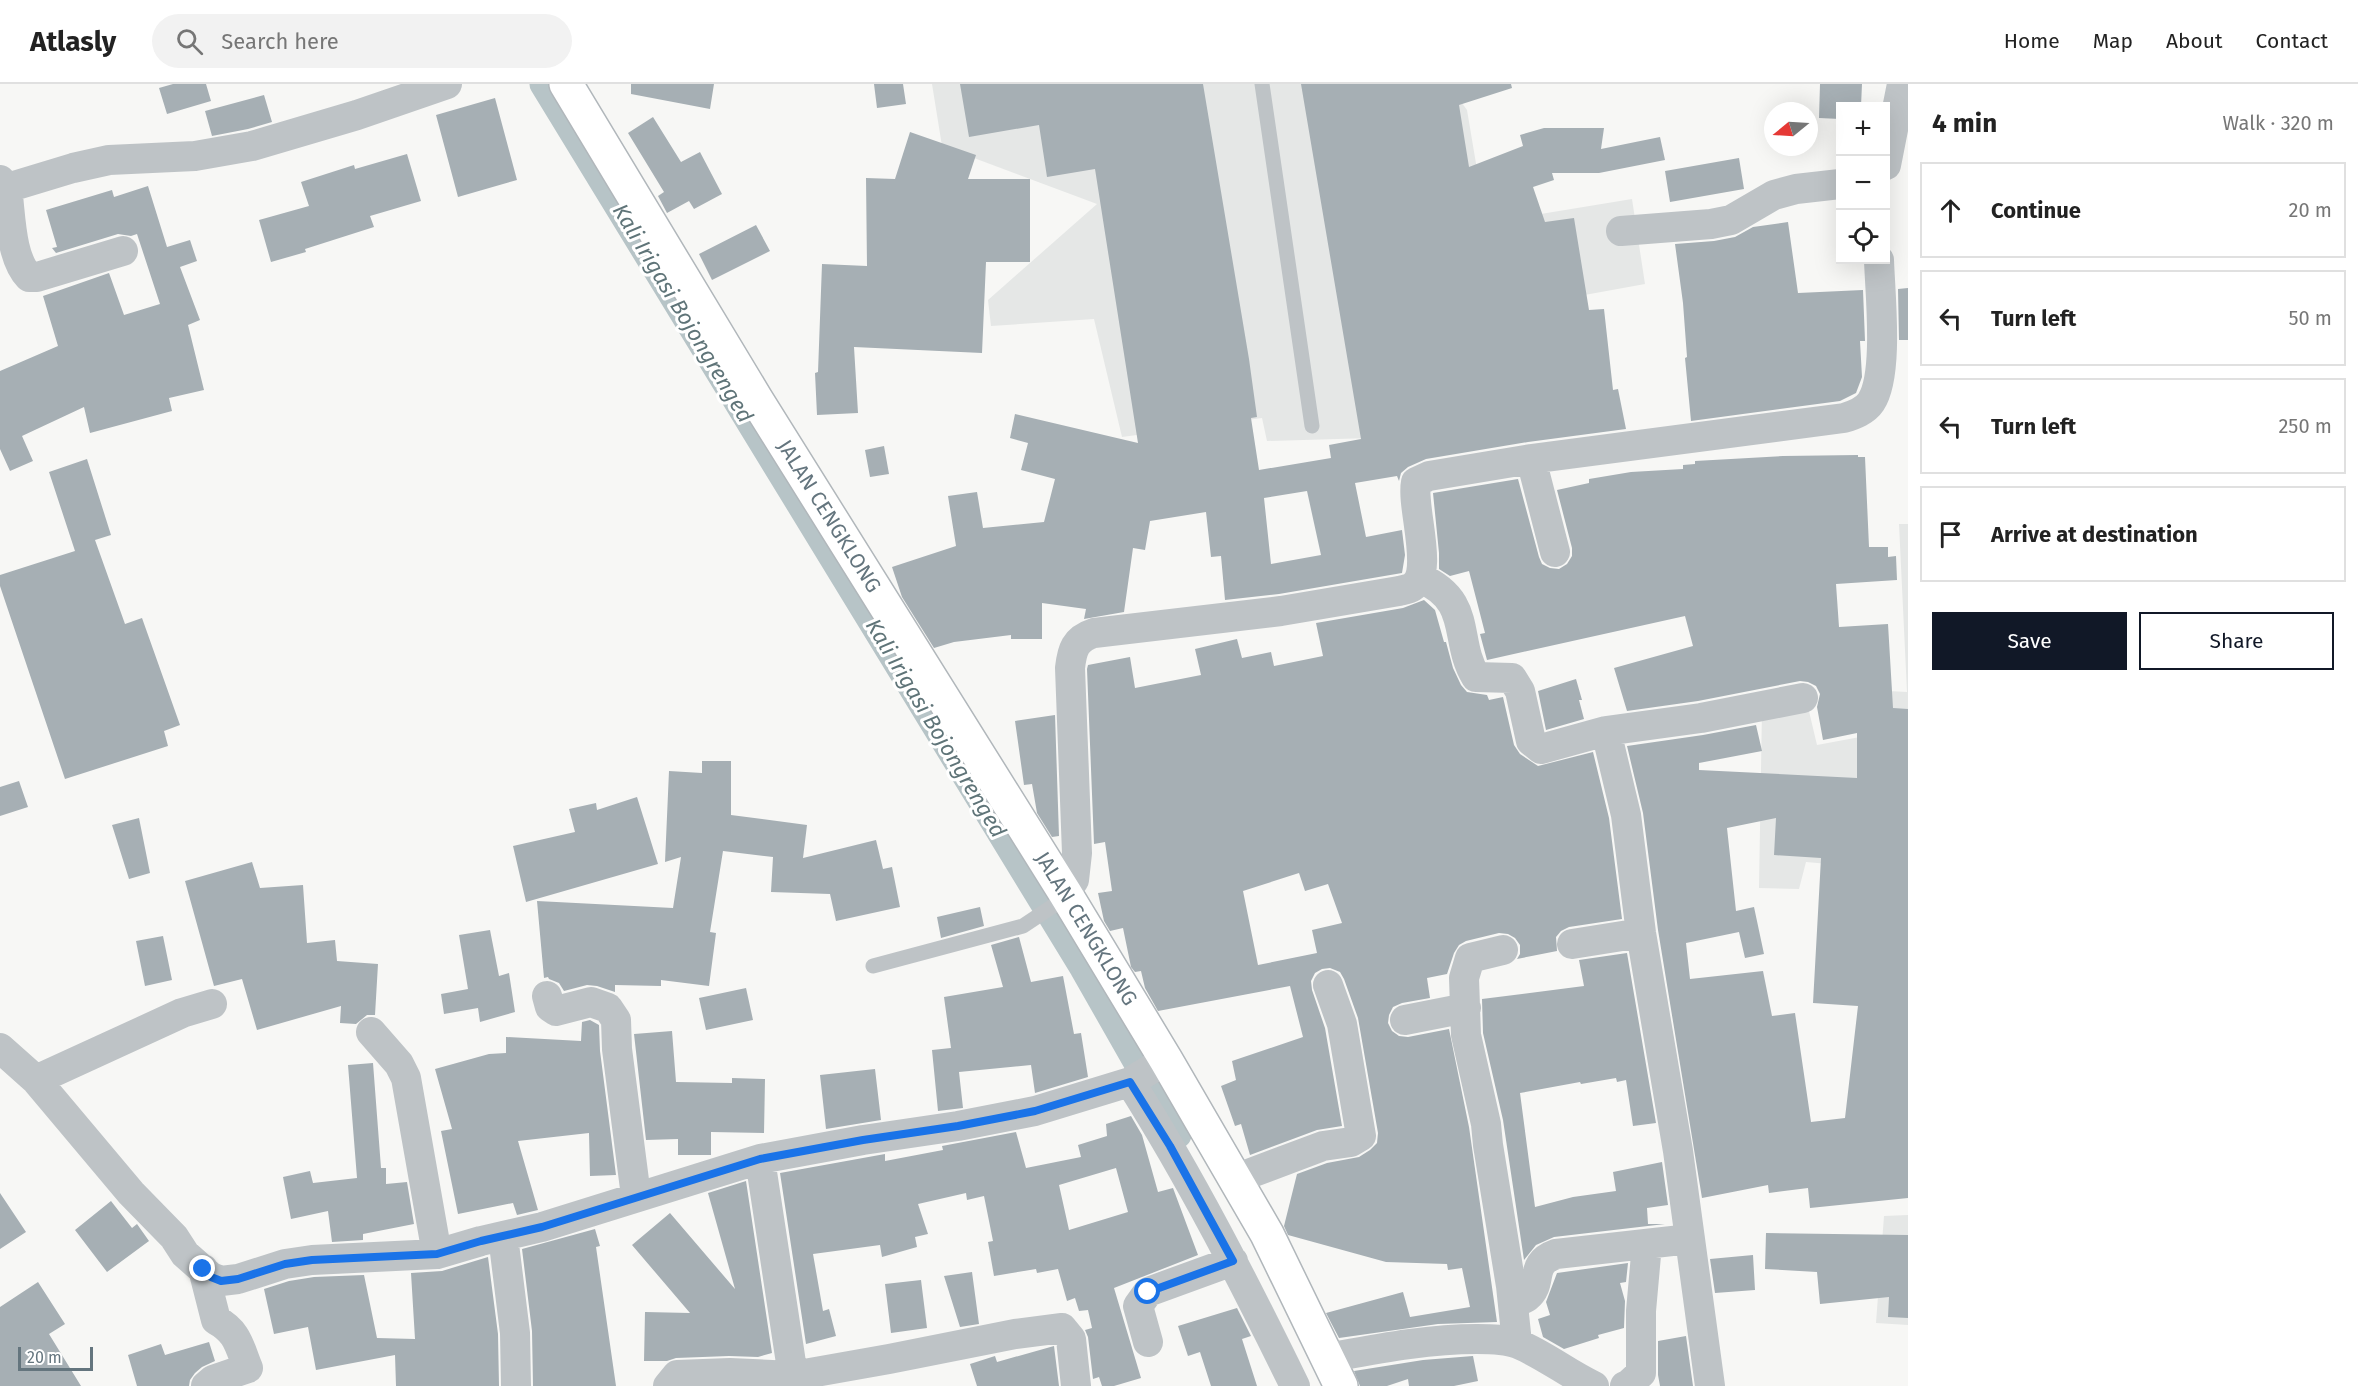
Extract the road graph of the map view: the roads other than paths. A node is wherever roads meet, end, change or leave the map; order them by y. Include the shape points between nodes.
1 (447, 84) edge
2 (566, 84) edge
3 (1262, 84) edge
4 (1902, 84) edge
5 (1888, 156) edge
6 (4, 184) edge
7 (1836, 184) edge
8 (1621, 231) dead end
9 (123, 251) dead end
10 (8, 257) edge
11 (1879, 264) edge
12 (1312, 426) dead end
13 (1531, 459) junction
14 (1556, 552) dead end
15 (1420, 578) junction
16 (1803, 698) dead end
17 (1606, 732) junction
18 (1061, 898) junction
19 (1641, 933) junction
20 (1572, 944) dead end
21 (1503, 950) dead end
22 (873, 966) dead end
23 (1328, 985) dead end
24 (547, 996) dead end
25 (212, 1004) dead end
26 (1466, 1008) junction
27 (1406, 1020) dead end
28 (371, 1032) dead end
29 (0, 1048) edge
30 (1148, 1070) junction
31 (36, 1080) junction
32 (760, 1159) junction
33 (1236, 1179) junction
34 (636, 1196) junction
35 (1264, 1235) junction
36 (503, 1236) junction
37 (1690, 1239) junction
38 (1647, 1244) junction
39 (437, 1254) junction
40 (1231, 1254) junction
41 (203, 1269) junction
42 (1513, 1303) junction
43 (1148, 1342) dead end
44 (1517, 1343) junction
45 (1334, 1372) edge
46 (793, 1376) junction
47 (849, 1376) edge
48 (206, 1386) edge
49 (516, 1386) edge
50 (668, 1386) edge
51 (1076, 1386) edge
52 (1295, 1386) edge
53 (1594, 1386) edge
54 (1624, 1386) edge
55 (1710, 1386) edge

1 - 6 street via 252,146 195,156 110,160
2 - 18 main road, JALAN CENGKLONG
3 - 12 lane
4 - 5 street
6 - 10 street
7 - 8 street via 1774,195 1731,220
9 - 10 street via 37,277 29,277
11 - 13 street via 1881,370 1878,389 1870,404 1859,413
13 - 14 street
13 - 15 street via 1429,476 1416,482 1413,494 1424,563
15 - 17 street via 1450,601 1459,615 1470,667 1476,677 1512,678 1520,691 1531,741 1541,749
15 - 18 street via 1413,586 1399,591 1281,611 1095,633 1080,639 1072,650 1070,668 1077,853 1074,880
16 - 17 street
17 - 19 street via 1626,815
18 - 22 lane via 1031,922
18 - 30 main road, JALAN CENGKLONG
19 - 20 street
19 - 37 street
21 - 26 street via 1470,958 1464,978
23 - 33 street via 1342,1024 1361,1136
24 - 34 street via 551,1009 556,1011 591,1002 608,1008 616,1020
25 - 31 street via 182,1013
26 - 27 street
26 - 42 street via 1466,1035 1486,1124
28 - 39 street via 406,1078
29 - 31 street
30 - 32 street via 1035,1111
30 - 33 main road, JALAN CENGKLONG
30 - 40 street via 1170,1146
31 - 41 street via 131,1193
32 - 34 street
32 - 46 street
33 - 35 main road, JALAN CENGKLONG
34 - 36 street
35 - 40 street
35 - 45 main road, JALAN CENGKLONG
36 - 39 street
36 - 49 street via 515,1333
37 - 38 street
37 - 55 street
38 - 42 street via 1548,1257 1537,1268 1536,1282 1527,1297
38 - 54 street via 1641,1373
39 - 41 street via 303,1261 221,1281
40 - 43 street via 1142,1298 1138,1306
40 - 52 street
41 - 48 street via 216,1320 229,1327 248,1368
42 - 44 street
44 - 45 street via 1498,1339 1417,1342
44 - 53 street
46 - 47 street
46 - 50 street via 677,1375
47 - 51 street via 1015,1334 1062,1328 1071,1338

